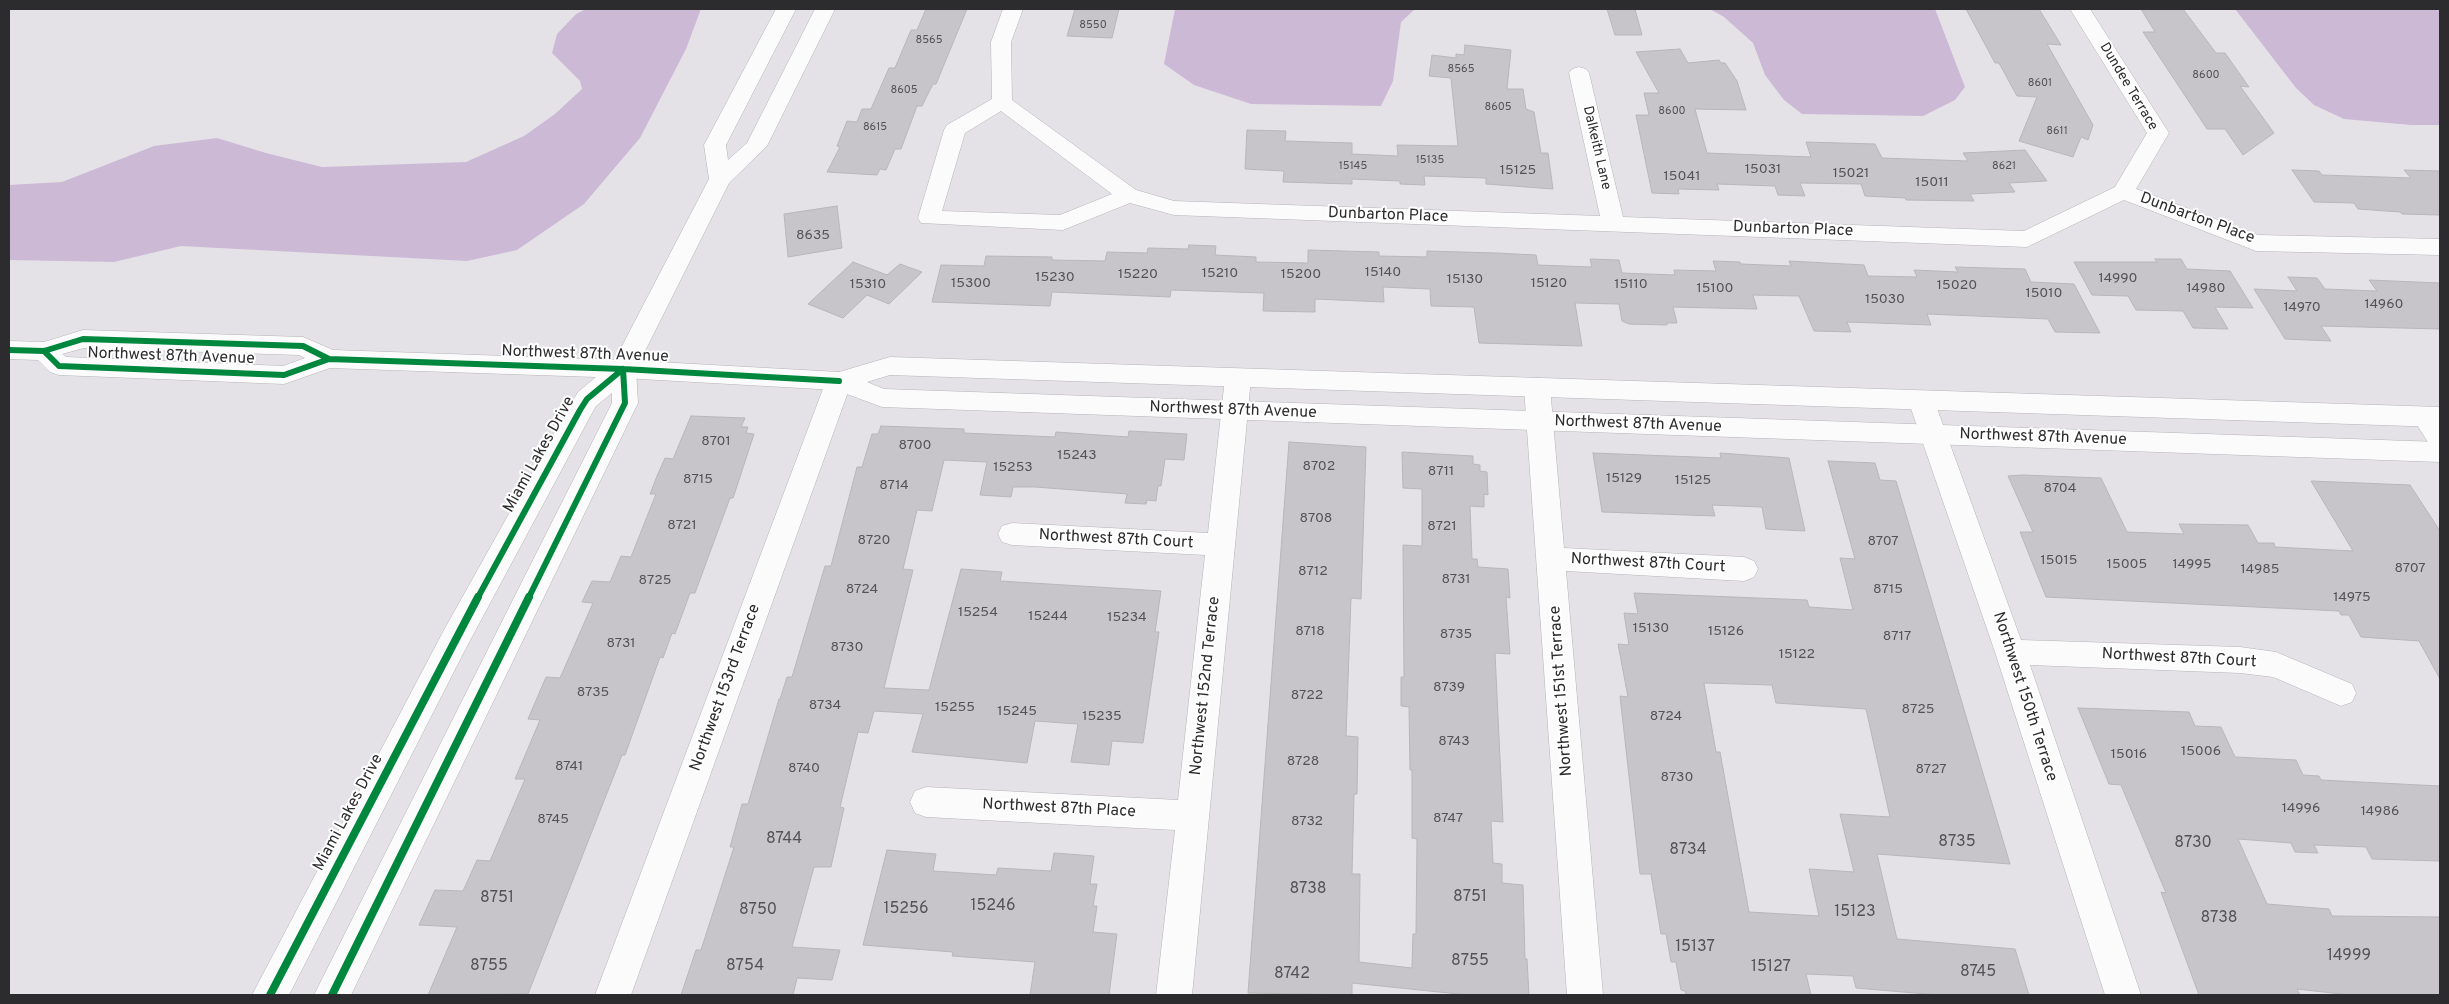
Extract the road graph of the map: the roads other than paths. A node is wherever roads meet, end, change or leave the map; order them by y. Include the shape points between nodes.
1 (786, 9) edge
2 (825, 9) edge
3 (1013, 9) edge
4 (2080, 9) edge
5 (1579, 73) dead end
6 (1002, 102) junction
7 (720, 179) junction
8 (2123, 192) junction
9 (1128, 195) junction
10 (1613, 224) junction
11 (2440, 247) edge
12 (9, 350) edge
13 (623, 369) junction
14 (1238, 378) junction
15 (839, 381) junction
16 (1536, 387) junction
17 (1921, 400) junction
18 (1234, 411) junction
19 (2433, 417) edge
20 (1540, 421) junction
21 (1933, 435) junction
22 (2440, 440) edge
23 (2440, 452) edge
24 (1012, 534) dead end
25 (1220, 545) junction
26 (1552, 559) junction
27 (1744, 569) dead end
28 (2010, 652) junction
29 (2341, 693) dead end
30 (926, 802) dead end
31 (1193, 816) junction
32 (270, 995) edge
33 (332, 995) edge
34 (613, 995) edge
35 (1174, 995) edge
36 (1585, 995) edge
37 (2123, 995) edge

1 - 7 street via 715,144
2 - 7 street via 756,146
3 - 6 street via 1001,42
4 - 8 street, Dundee Terrace via 2158,133
5 - 10 street, Dalkeith Lane
6 - 9 street, Dunbarton Place
6 - 9 street via 955,130 929,218 1063,223
7 - 13 street
8 - 10 street, Dunbarton Place via 2027,239
8 - 11 street, Dunbarton Place via 2256,243
9 - 10 street, Dunbarton Place via 1174,208
12 - 13 street, Northwest 87th Avenue via 44,351 59,366 284,375 329,358
13 - 15 street, Northwest 87th Avenue
13 - 32 street, Miami Lakes Drive via 587,399 580,410 460,630
13 - 33 street via 625,403
14 - 15 street, Northwest 87th Avenue via 890,366
14 - 16 street, Northwest 87th Avenue
14 - 18 street, Northwest 152nd Terrace
15 - 18 street, Northwest 87th Avenue via 882,398
15 - 34 street, Northwest 153rd Terrace
16 - 17 street, Northwest 87th Avenue
16 - 20 street, Northwest 151st Terrace
17 - 19 street, Northwest 87th Avenue
17 - 21 street, Northwest 150th Terrace
18 - 20 street, Northwest 87th Avenue
18 - 25 street, Northwest 152nd Terrace
19 - 22 street
20 - 21 street, Northwest 87th Avenue
20 - 26 street, Northwest 151st Terrace
21 - 23 street, Northwest 87th Avenue
21 - 28 street, Northwest 150th Terrace
24 - 25 street, Northwest 87th Court
25 - 31 street, Northwest 152nd Terrace
26 - 27 street, Northwest 87th Court
26 - 36 street, Northwest 151st Terrace
28 - 29 street, Northwest 87th Court via 2240,660 2276,665
28 - 37 street, Northwest 150th Terrace
30 - 31 street, Northwest 87th Place
31 - 35 street, Northwest 152nd Terrace

